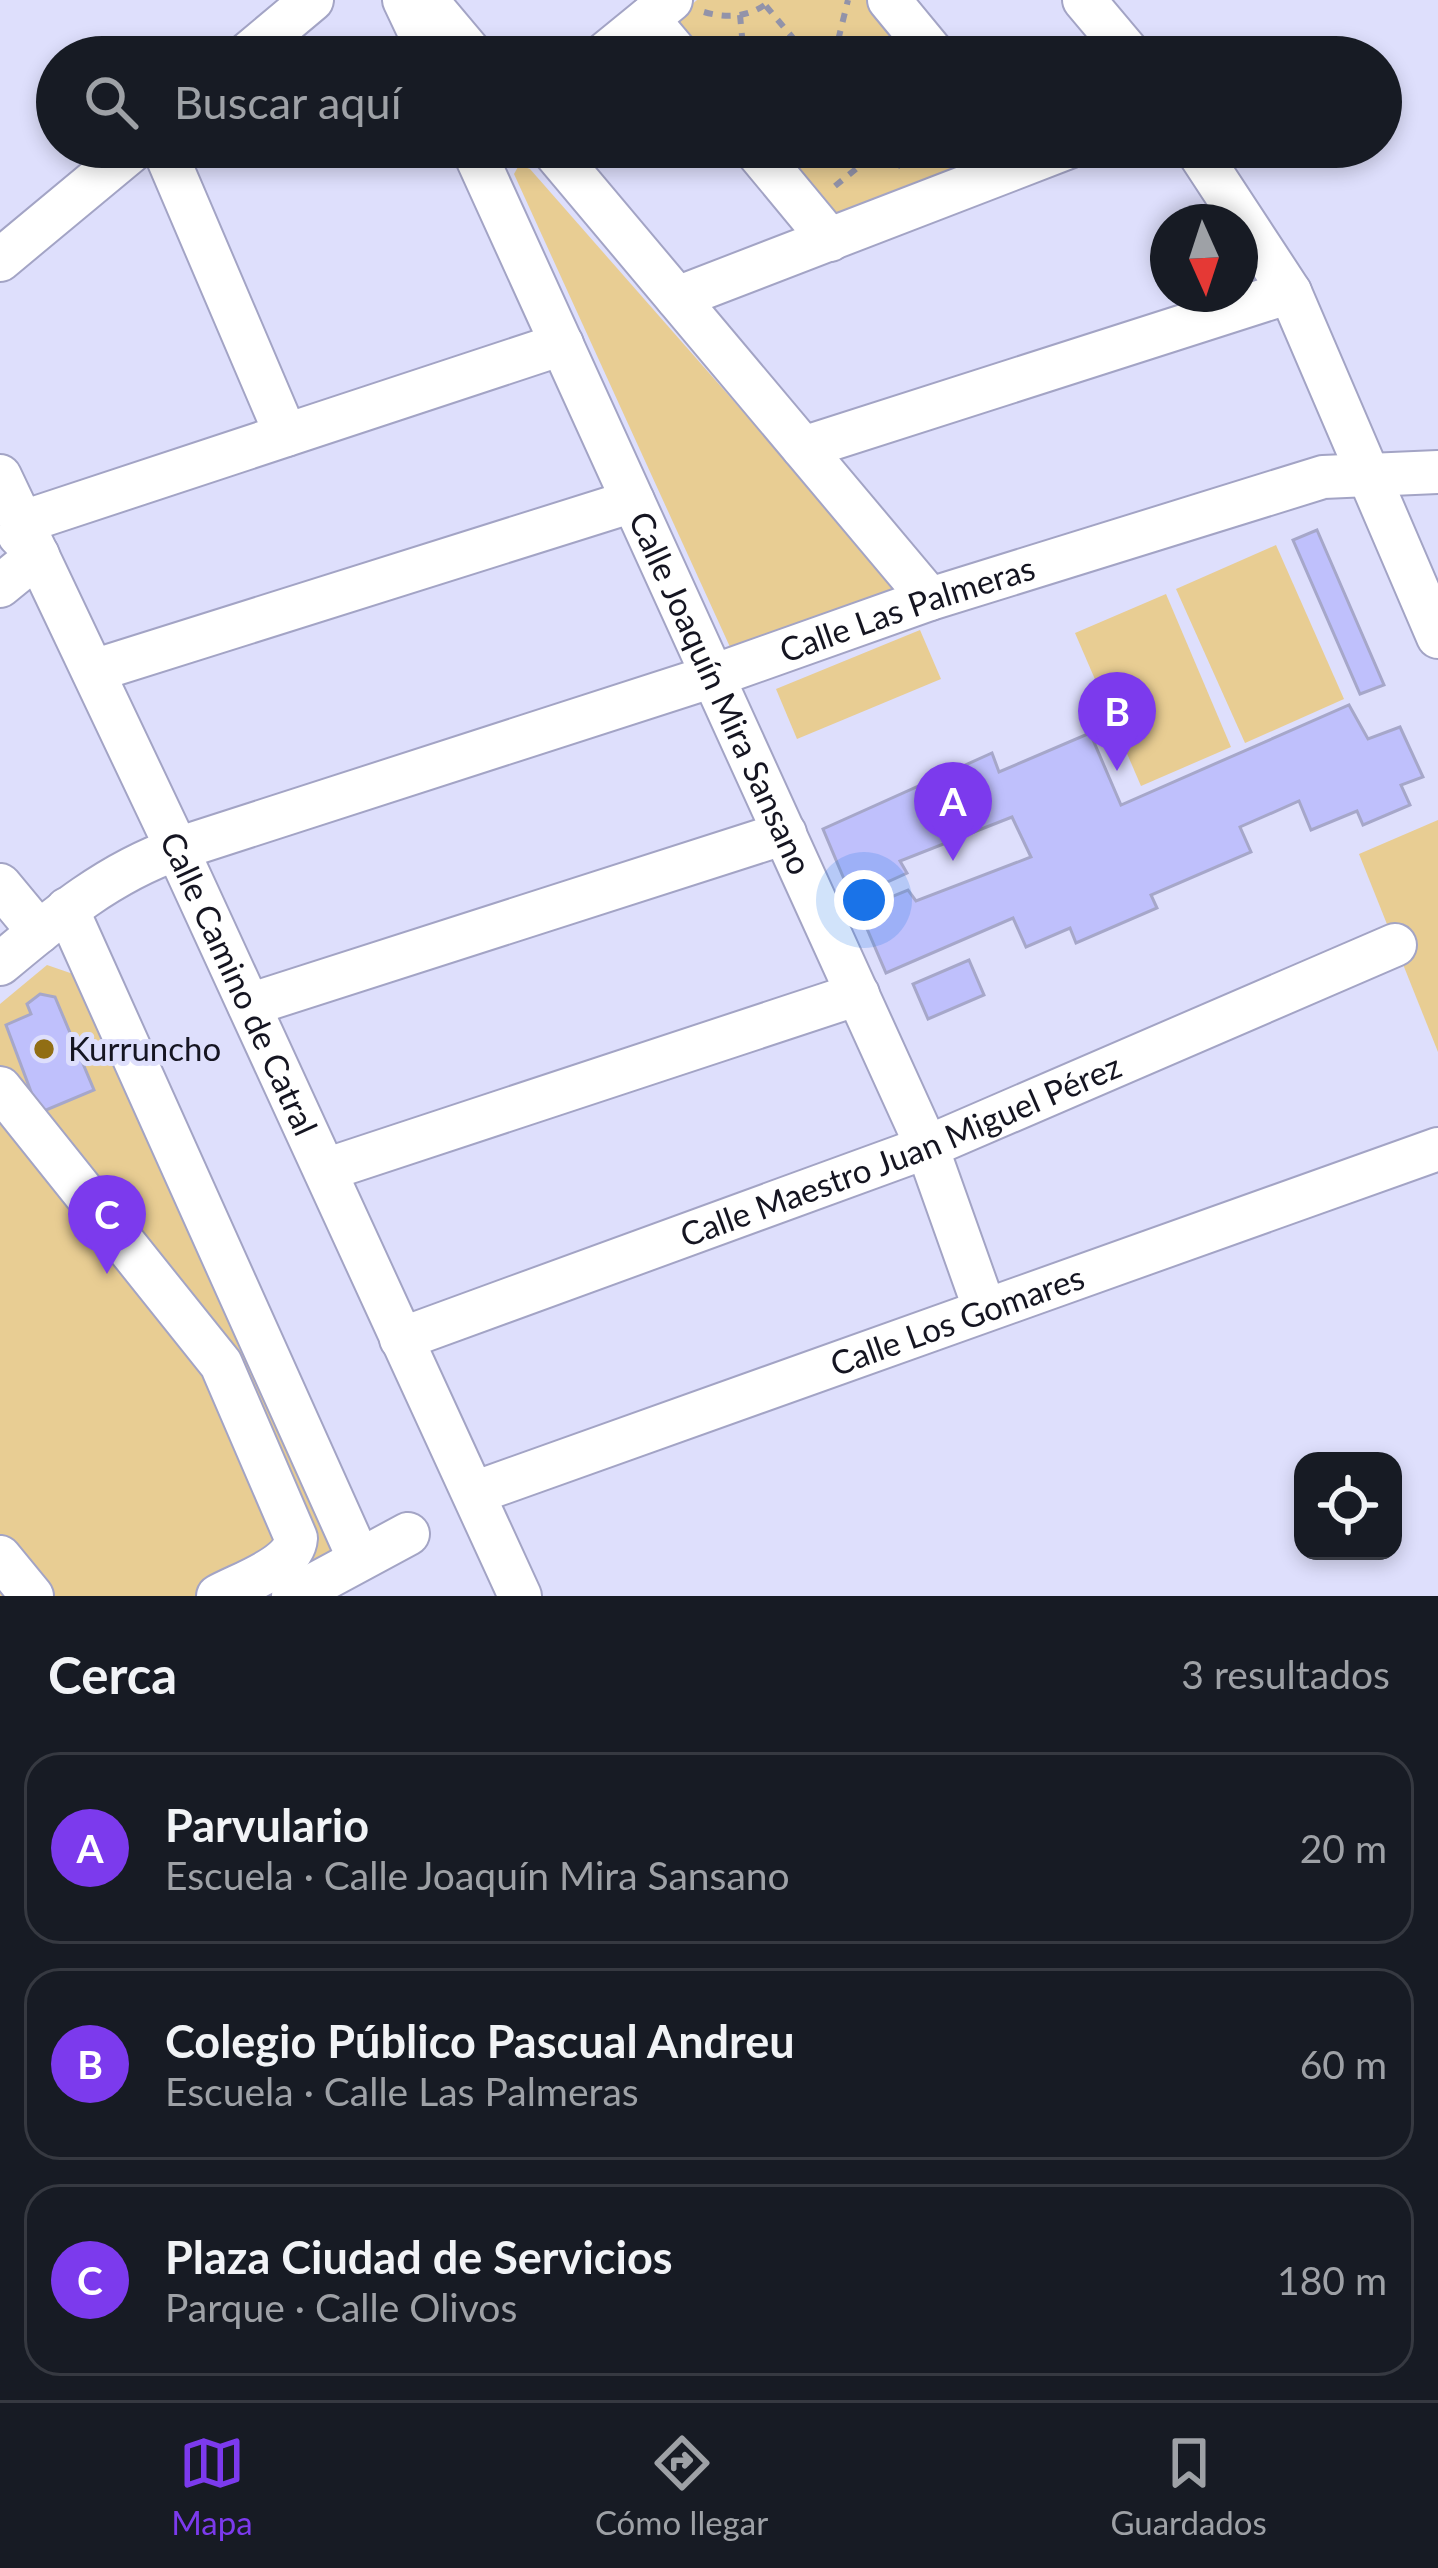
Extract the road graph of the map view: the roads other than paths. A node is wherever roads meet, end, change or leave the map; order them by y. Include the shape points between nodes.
1 (312, 0) edge
2 (404, 0) edge
3 (426, 0) edge
4 (889, 0) edge
5 (1084, 0) edge
6 (670, 8) edge
7 (1118, 30) edge
8 (269, 36) edge
9 (420, 36) edge
10 (456, 36) edge
11 (631, 36) edge
12 (919, 36) edge
13 (111, 168) edge
14 (172, 168) edge
15 (487, 168) edge
16 (568, 168) edge
17 (770, 168) edge
18 (983, 168) edge
19 (1209, 168) edge
20 (818, 225) junction
21 (0, 260) edge
22 (1290, 292) junction
23 (677, 298) junction
24 (562, 344) junction
25 (286, 435) junction
26 (803, 448) junction
27 (1438, 472) edge
28 (1368, 475) junction
29 (0, 476) edge
30 (633, 501) junction
31 (20, 531) edge
32 (0, 586) edge
33 (930, 599) junction
34 (1438, 637) edge
35 (93, 671) junction
36 (713, 676) junction
37 (784, 833) junction
38 (177, 849) junction
39 (0, 885) edge
40 (53, 920) junction
41 (1395, 944) dead end
42 (0, 964) edge
43 (858, 994) junction
44 (249, 1005) junction
45 (0, 1088) edge
46 (927, 1147) junction
47 (1438, 1149) edge
48 (325, 1170) junction
49 (986, 1310) junction
50 (401, 1340) junction
51 (474, 1493) junction
52 (408, 1534) dead end
53 (0, 1557) edge
54 (358, 1559) junction
55 (32, 1596) edge
56 (218, 1596) edge
57 (293, 1596) edge
58 (520, 1596) edge

1 - 8 street
2 - 9 street
3 - 10 street
4 - 12 street
5 - 7 street
6 - 11 street
13 - 21 street
14 - 25 street
15 - 24 street, Calle Joaquín Mira Sansano
16 - 23 street
17 - 20 street
18 - 20 street
19 - 22 street
20 - 23 street
22 - 26 street
22 - 28 street
23 - 26 street
24 - 25 street
24 - 30 street, Calle Joaquín Mira Sansano
25 - 31 street
26 - 33 street
27 - 28 street, Calle Las Palmeras
28 - 33 street, Calle Las Palmeras via 1322,476
28 - 34 street
29 - 31 street, Calle Camino de Catral
30 - 35 street
30 - 36 street, Calle Joaquín Mira Sansano
31 - 32 street
31 - 35 street, Calle Camino de Catral
33 - 36 street, Calle Las Palmeras
35 - 38 street, Calle Camino de Catral
36 - 37 street, Calle Joaquín Mira Sansano
36 - 38 street, Calle Las Palmeras
37 - 43 street, Calle Joaquín Mira Sansano
37 - 44 street
38 - 40 street, Calle Las Palmeras via 135,864
38 - 44 street, Calle Camino de Catral
39 - 40 street
40 - 42 street, Calle Las Palmeras
40 - 54 street
41 - 46 street, Calle Maestro Juan Miguel Pérez
43 - 46 street, Calle Joaquín Mira Sansano
43 - 48 street
44 - 48 street, Calle Camino de Catral
45 - 56 street via 221,1364 296,1538 287,1558
46 - 49 street, Calle Joaquín Mira Sansano
46 - 50 street, Calle Maestro Juan Miguel Pérez
47 - 49 street, Calle Los Gomares
48 - 50 street, Calle Camino de Catral
49 - 51 street, Calle Los Gomares
50 - 51 street, Calle Camino de Catral
51 - 58 street, Calle Camino de Catral
52 - 54 street
53 - 55 street
54 - 57 street

